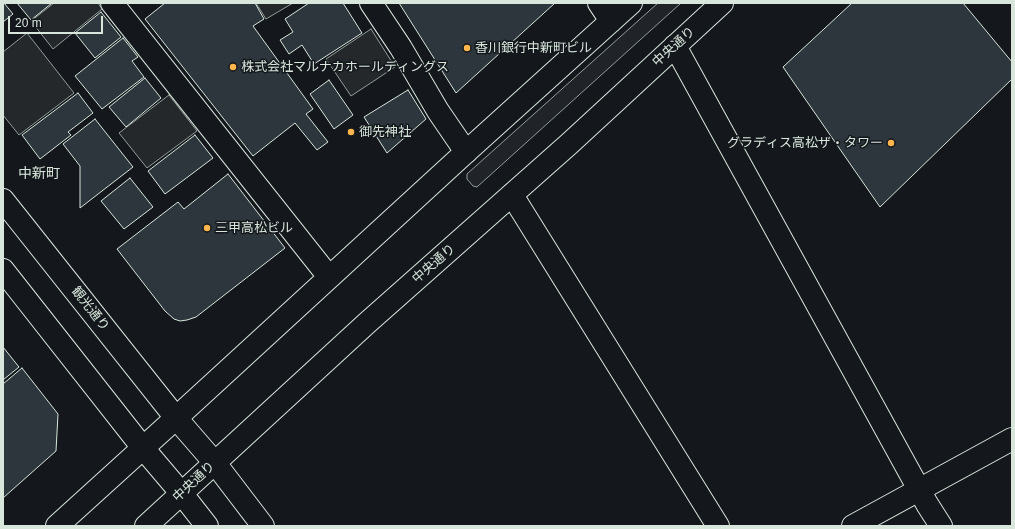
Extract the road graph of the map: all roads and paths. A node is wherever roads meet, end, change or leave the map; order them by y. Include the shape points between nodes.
1 (112, 3) edge
2 (371, 3) edge
3 (600, 3) edge
4 (631, 3) edge
5 (722, 3) edge
6 (611, 21) junction
7 (675, 46) junction
8 (466, 152) junction
9 (512, 195) junction
10 (3, 200) edge
11 (3, 270) edge
12 (329, 277) junction
13 (176, 418) junction
14 (1012, 439) edge
15 (143, 448) junction
16 (215, 463) junction
17 (920, 490) junction
18 (182, 494) junction
19 (57, 526) edge
20 (146, 526) edge
21 (207, 526) edge
22 (263, 526) edge
23 (718, 526) edge
24 (853, 526) edge
25 (941, 526) edge

1 - 12 main road
2 - 8 main road
3 - 6 main road
4 - 6 main road
5 - 7 main road, 中央通り
6 - 8 main road
7 - 9 main road, 中央通り
7 - 17 main road
8 - 12 main road
9 - 16 main road, 中央通り via 367,323
9 - 23 main road
10 - 13 main road, 観光通り
11 - 15 main road
12 - 13 main road
13 - 15 main road
13 - 16 main road, 観光通り
14 - 17 main road
15 - 18 main road
15 - 19 main road
16 - 18 main road, 中央通り
16 - 22 main road, 観光通り
17 - 24 main road
17 - 25 main road
18 - 20 main road, 中央通り
18 - 21 main road

